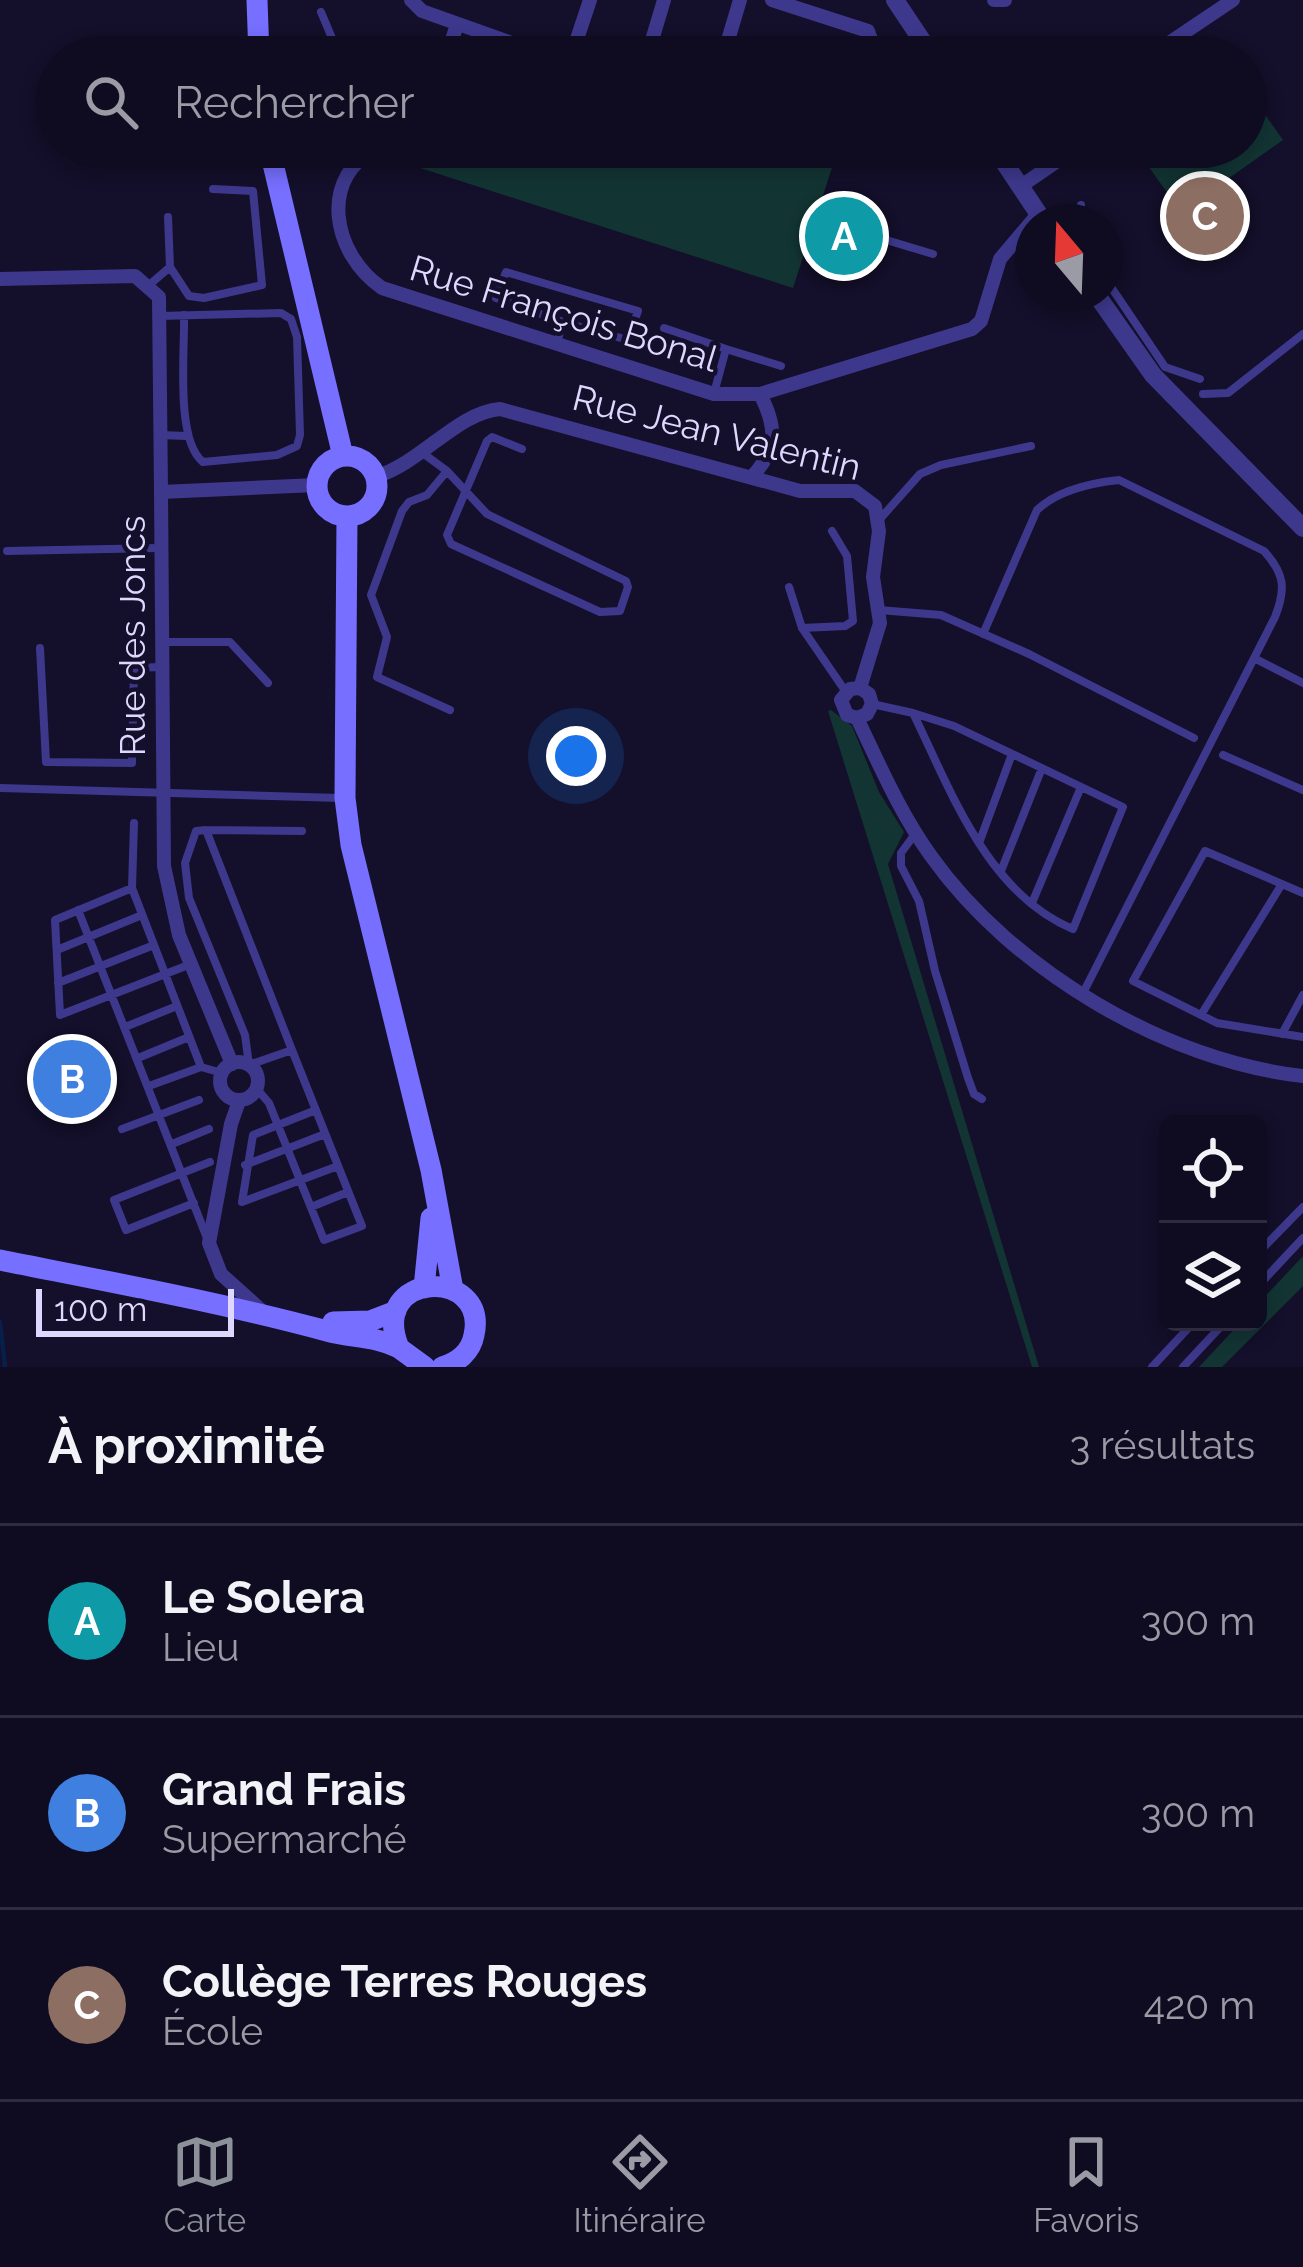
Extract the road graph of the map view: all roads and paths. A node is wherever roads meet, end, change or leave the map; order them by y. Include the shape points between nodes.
1 (257, 0) edge
2 (411, 0) edge
3 (590, 0) edge
4 (664, 0) edge
5 (740, 0) edge
6 (772, 0) edge
7 (994, 0) edge
8 (1005, 0) edge
9 (1234, 0) edge
10 (904, 3) edge
11 (321, 12) dead end
12 (457, 25) junction
13 (258, 36) edge
14 (331, 36) edge
15 (453, 36) edge
16 (489, 36) edge
17 (578, 36) edge
18 (653, 36) edge
19 (729, 36) edge
20 (870, 36) edge
21 (922, 36) edge
22 (1180, 36) edge
23 (274, 168) edge
24 (349, 168) edge
25 (1009, 168) edge
26 (1046, 168) edge
27 (1021, 186) junction
28 (213, 189) dead end
29 (1032, 204) edge
30 (168, 217) dead end
31 (873, 236) dead end
32 (1015, 244) edge
33 (933, 254) dead end
34 (170, 267) junction
35 (0, 279) edge
36 (147, 286) junction
37 (1123, 305) edge
38 (1109, 312) edge
39 (184, 315) junction
40 (159, 316) junction
41 (563, 322) junction
42 (664, 328) dead end
43 (1303, 334) edge
44 (556, 344) junction
45 (727, 349) junction
46 (782, 365) dead end
47 (1200, 379) dead end
48 (714, 394) junction
49 (760, 394) junction
50 (1203, 394) dead end
51 (160, 435) junction
52 (186, 436) junction
53 (1031, 446) dead end
54 (522, 449) dead end
55 (424, 454) junction
56 (344, 456) junction
57 (447, 471) junction
58 (752, 477) junction
59 (375, 478) junction
60 (317, 485) junction
61 (161, 492) junction
62 (466, 493) junction
63 (347, 516) junction
64 (878, 521) junction
65 (1303, 528) edge
66 (832, 531) dead end
67 (161, 548) junction
68 (7, 551) dead end
69 (789, 586) dead end
70 (879, 616) junction
71 (802, 628) junction
72 (134, 633) dead end
73 (983, 634) junction
74 (161, 642) junction
75 (40, 648) dead end
76 (1254, 658) junction
77 (134, 668) junction
78 (161, 668) junction
79 (268, 682) dead end
80 (1303, 683) edge
81 (853, 690) junction
82 (872, 704) junction
83 (450, 710) dead end
84 (913, 713) junction
85 (857, 718) junction
86 (1194, 738) dead end
87 (1012, 754) junction
88 (1222, 754) dead end
89 (1042, 768) junction
90 (1082, 787) junction
91 (0, 788) edge
92 (1303, 790) edge
93 (164, 792) junction
94 (346, 803) junction
95 (134, 823) dead end
96 (206, 830) junction
97 (302, 831) dead end
98 (915, 834) junction
99 (979, 843) junction
100 (1001, 871) junction
101 (1282, 884) junction
102 (132, 888) junction
103 (1303, 893) edge
104 (1033, 903) junction
105 (78, 910) junction
106 (142, 915) junction
107 (89, 937) junction
108 (154, 945) junction
109 (57, 950) junction
110 (191, 964) junction
111 (101, 966) junction
112 (165, 975) junction
113 (58, 983) junction
114 (112, 995) junction
115 (1303, 995) edge
116 (1082, 996) junction
117 (177, 1006) junction
118 (1201, 1015) junction
119 (125, 1027) junction
120 (1282, 1034) junction
121 (189, 1037) junction
122 (1303, 1037) edge
123 (292, 1050) junction
124 (138, 1058) junction
125 (249, 1065) junction
126 (201, 1067) junction
127 (227, 1068) junction
128 (1303, 1076) edge
129 (149, 1086) junction
130 (257, 1089) junction
131 (982, 1099) dead end
132 (199, 1100) dead end
133 (239, 1101) junction
134 (316, 1110) junction
135 (160, 1115) junction
136 (278, 1125) junction
137 (122, 1129) dead end
138 (209, 1129) dead end
139 (325, 1134) junction
140 (172, 1144) junction
141 (287, 1149) junction
142 (210, 1162) dead end
143 (245, 1165) junction
144 (338, 1166) junction
145 (431, 1170) junction
146 (182, 1173) junction
147 (300, 1179) junction
148 (348, 1192) junction
149 (194, 1203) junction
150 (311, 1207) junction
151 (1303, 1207) edge
152 (1303, 1238) edge
153 (209, 1243) junction
154 (1267, 1244) edge
155 (0, 1260) edge
156 (1267, 1276) edge
157 (424, 1288) junction
158 (453, 1290) junction
159 (395, 1311) junction
160 (265, 1313) junction
161 (297, 1321) junction
162 (1186, 1331) edge
163 (1217, 1331) edge
164 (399, 1348) junction
165 (475, 1356) edge
166 (425, 1367) edge
167 (442, 1367) edge
168 (1152, 1367) edge
169 (1183, 1367) edge

1 - 13 main road
2 - 12 street
3 - 17 street
4 - 18 street
5 - 19 street
6 - 20 street
7 - 8 street
9 - 22 street
10 - 21 street
11 - 14 lane
12 - 15 street
12 - 16 street
23 - 56 main road
24 - 44 street, Rue François Bonal via 338,207 363,274 382,288
25 - 27 street
26 - 27 street
27 - 29 street
28 - 34 lane via 254,191 262,285 189,296
30 - 34 lane
31 - 33 lane
32 - 49 street, Rue François Bonal via 1000,259 972,328
34 - 36 lane
35 - 36 street via 135,276
36 - 40 street via 159,297
37 - 47 lane via 1165,367
38 - 65 street via 1153,375
39 - 40 lane
39 - 52 lane
39 - 52 lane via 291,319 300,435 297,446 277,455 202,462
40 - 51 street
41 - 41 lane via 496,298 506,272 638,311 628,340
41 - 44 lane
42 - 45 lane
43 - 50 lane via 1228,393
44 - 48 street, Rue François Bonal
45 - 46 lane
45 - 48 lane
48 - 49 street, Rue François Bonal
49 - 58 street via 775,440
51 - 52 lane
51 - 61 street
53 - 64 lane via 920,474
54 - 62 lane via 492,437
55 - 57 lane
55 - 58 street, Rue Jean Valentin via 468,418 500,409
55 - 59 street, Rue Jean Valentin
56 - 59 main road via 365,463
56 - 60 main road via 323,467
57 - 62 lane
57 - 83 lane via 402,512 371,595 387,637 377,677
58 - 64 street, Rue Jean Valentin via 800,491 855,491 875,506
59 - 63 main road via 371,503
60 - 61 street, Rue des Joncs
60 - 63 main road via 323,505
61 - 67 street, Rue des Joncs
62 - 62 lane via 487,514 626,581 620,611 600,612 451,544 447,535
63 - 94 main road
64 - 70 street, Rue Jean Valentin
66 - 71 lane via 847,556 853,621
67 - 68 lane
67 - 74 street, Rue des Joncs
69 - 71 lane
70 - 73 lane via 941,615
70 - 81 street, Rue Jean Valentin
71 - 81 lane
72 - 77 lane
73 - 76 lane via 1037,510 1050,498 1118,480 1264,551 1279,567 1285,592
73 - 86 lane
74 - 78 street, Rue des Joncs
74 - 79 lane via 230,642
75 - 77 lane via 46,762 133,764
76 - 80 lane
76 - 116 lane
77 - 78 lane
78 - 93 street, Rue des Joncs
81 - 82 street via 869,694
81 - 85 street via 841,700
82 - 84 lane
82 - 85 street
84 - 87 lane
84 - 99 lane
85 - 98 street
87 - 89 lane
87 - 99 lane
88 - 92 lane
89 - 90 lane
89 - 100 lane
90 - 104 lane
90 - 104 lane via 1123,807 1073,929
91 - 93 lane
93 - 94 lane
93 - 110 street, Rue des Joncs via 169,900
94 - 145 main road
95 - 102 lane
96 - 97 lane
96 - 123 lane
96 - 125 lane via 196,831 185,862 189,898 245,1035
98 - 116 street via 976,909
98 - 131 lane via 901,866 919,901 968,1078
99 - 100 lane
100 - 104 lane
101 - 103 lane
101 - 118 lane
101 - 118 lane via 1205,851 1133,981
102 - 105 lane
102 - 106 lane
105 - 107 lane
105 - 109 lane via 55,920
106 - 107 lane
106 - 108 lane
107 - 109 lane
107 - 111 lane
108 - 111 lane
108 - 112 lane
109 - 113 lane
110 - 112 lane
110 - 127 street, Rue des Joncs
111 - 113 lane
111 - 114 lane
112 - 114 lane
112 - 117 lane
113 - 114 lane via 59,1015
114 - 119 lane
115 - 120 lane
116 - 128 street via 1221,1058
117 - 119 lane
117 - 121 lane
118 - 120 lane
119 - 124 lane
120 - 122 lane
121 - 124 lane
121 - 126 lane
123 - 125 lane
123 - 134 lane
124 - 129 lane
125 - 127 street
125 - 130 street
126 - 127 lane
126 - 129 lane
127 - 133 street via 223,1092
129 - 135 lane
130 - 133 street
130 - 136 lane
132 - 135 lane
133 - 153 street
134 - 136 lane
134 - 139 lane
135 - 137 lane
135 - 140 lane
136 - 141 lane
136 - 143 lane via 253,1135
138 - 140 lane
139 - 141 lane
139 - 144 lane
140 - 146 lane
141 - 143 lane
141 - 147 lane
142 - 146 lane
143 - 147 lane via 242,1202
144 - 147 lane
144 - 148 lane
145 - 157 main road
145 - 158 main road
146 - 149 lane
146 - 149 lane via 114,1200 126,1230
147 - 150 lane
148 - 150 lane
148 - 150 lane via 362,1226 324,1240
149 - 153 lane
151 - 154 lane
152 - 156 lane
153 - 160 street via 221,1274
155 - 160 main road
157 - 158 main road
157 - 159 main road
158 - 165 main road via 476,1321
159 - 161 main road via 353,1323
159 - 164 main road
160 - 161 main road
161 - 164 main road
162 - 168 lane
163 - 169 lane
164 - 166 main road
165 - 167 main road

